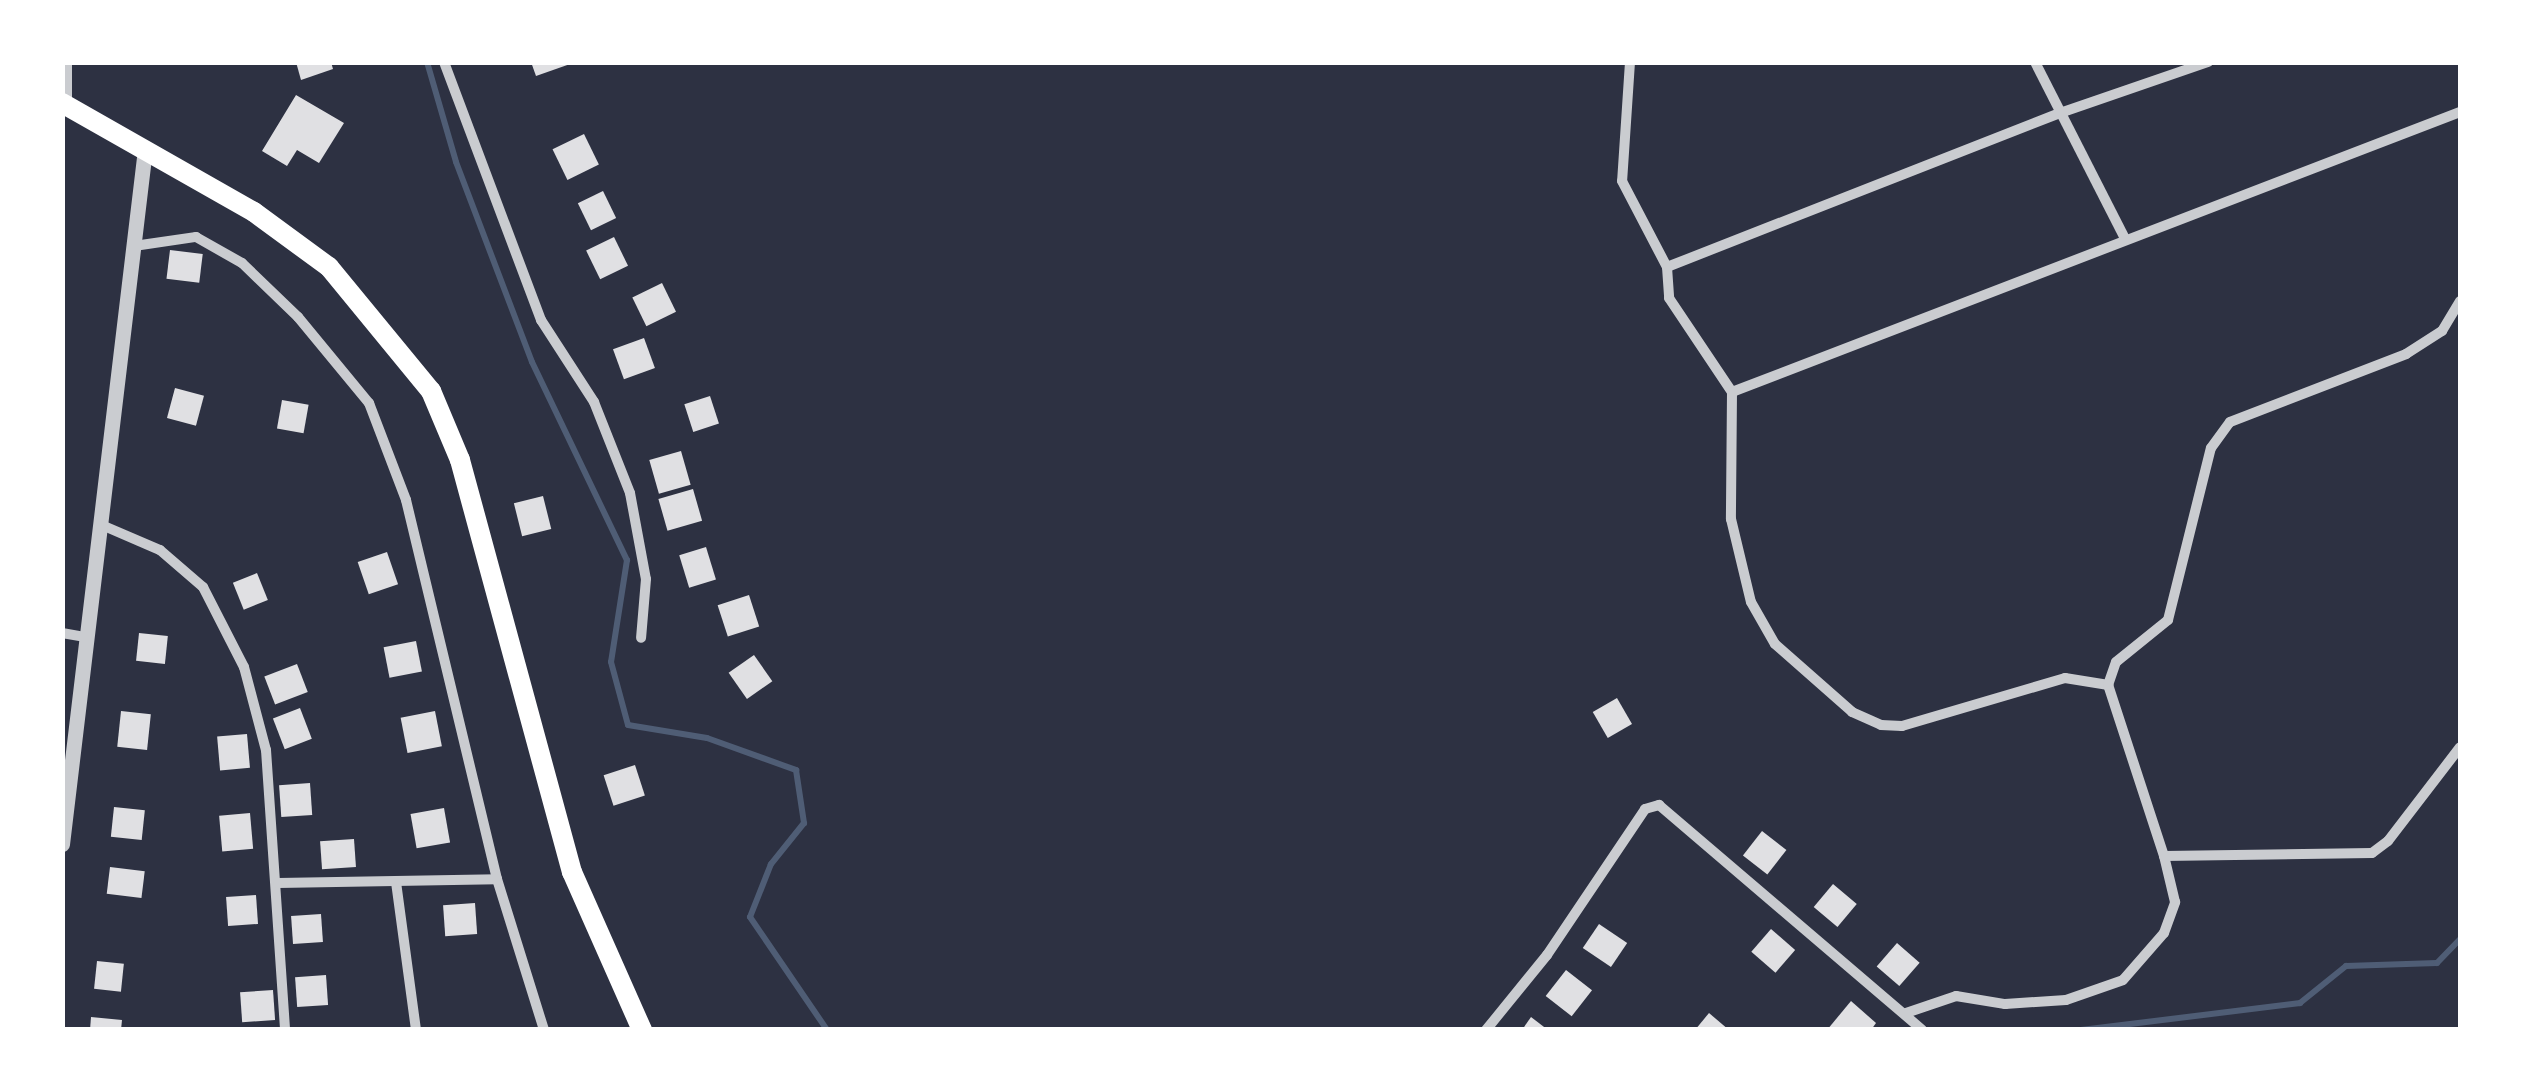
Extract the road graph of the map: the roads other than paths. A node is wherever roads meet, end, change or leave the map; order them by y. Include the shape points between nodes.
1 (67, 62) edge
2 (444, 62) edge
3 (1630, 62) edge
4 (2035, 62) edge
5 (2208, 62) edge
6 (65, 104) edge
7 (2060, 112) junction
8 (2460, 112) edge
9 (145, 149) junction
10 (2125, 239) junction
11 (134, 246) junction
12 (1667, 267) junction
13 (2460, 301) edge
14 (1732, 392) junction
15 (104, 526) junction
16 (62, 634) edge
17 (90, 638) junction
18 (641, 638) dead end
19 (2108, 685) junction
20 (2460, 747) edge
21 (62, 844) edge
22 (2164, 856) junction
23 (497, 879) junction
24 (396, 882) junction
25 (278, 883) junction
26 (1906, 1012) junction
27 (286, 1030) edge
28 (416, 1030) edge
29 (544, 1030) edge
30 (642, 1030) edge
31 (1486, 1030) edge
32 (1922, 1030) edge

1 - 6 street
2 - 18 street via 541,320 594,402 630,493 646,578
3 - 12 street via 1622,181
4 - 7 street
5 - 7 street
6 - 9 main road
7 - 10 street
7 - 12 street
8 - 10 street
9 - 11 street
9 - 30 main road via 254,212 328,267 432,391 460,460 572,872
10 - 14 street
11 - 15 street
11 - 23 street via 196,237 242,263 298,317 368,404 406,500
12 - 14 street via 1670,298
13 - 19 street via 2442,331 2406,354 2230,422 2211,448 2168,620 2116,662
14 - 19 street via 1731,519 1752,602 1776,644 1852,712 1902,726 2065,678
15 - 17 street
15 - 25 street via 160,550 203,587 228,626 266,750
16 - 17 street
17 - 21 street
19 - 22 street
20 - 22 street via 2372,854
22 - 26 street via 2175,902 2170,918 2123,980 2066,1000 2005,1004 1956,996
23 - 24 street
23 - 29 street
24 - 25 street
24 - 28 street
25 - 27 street
26 - 31 street via 1659,805 1645,809
26 - 32 street

